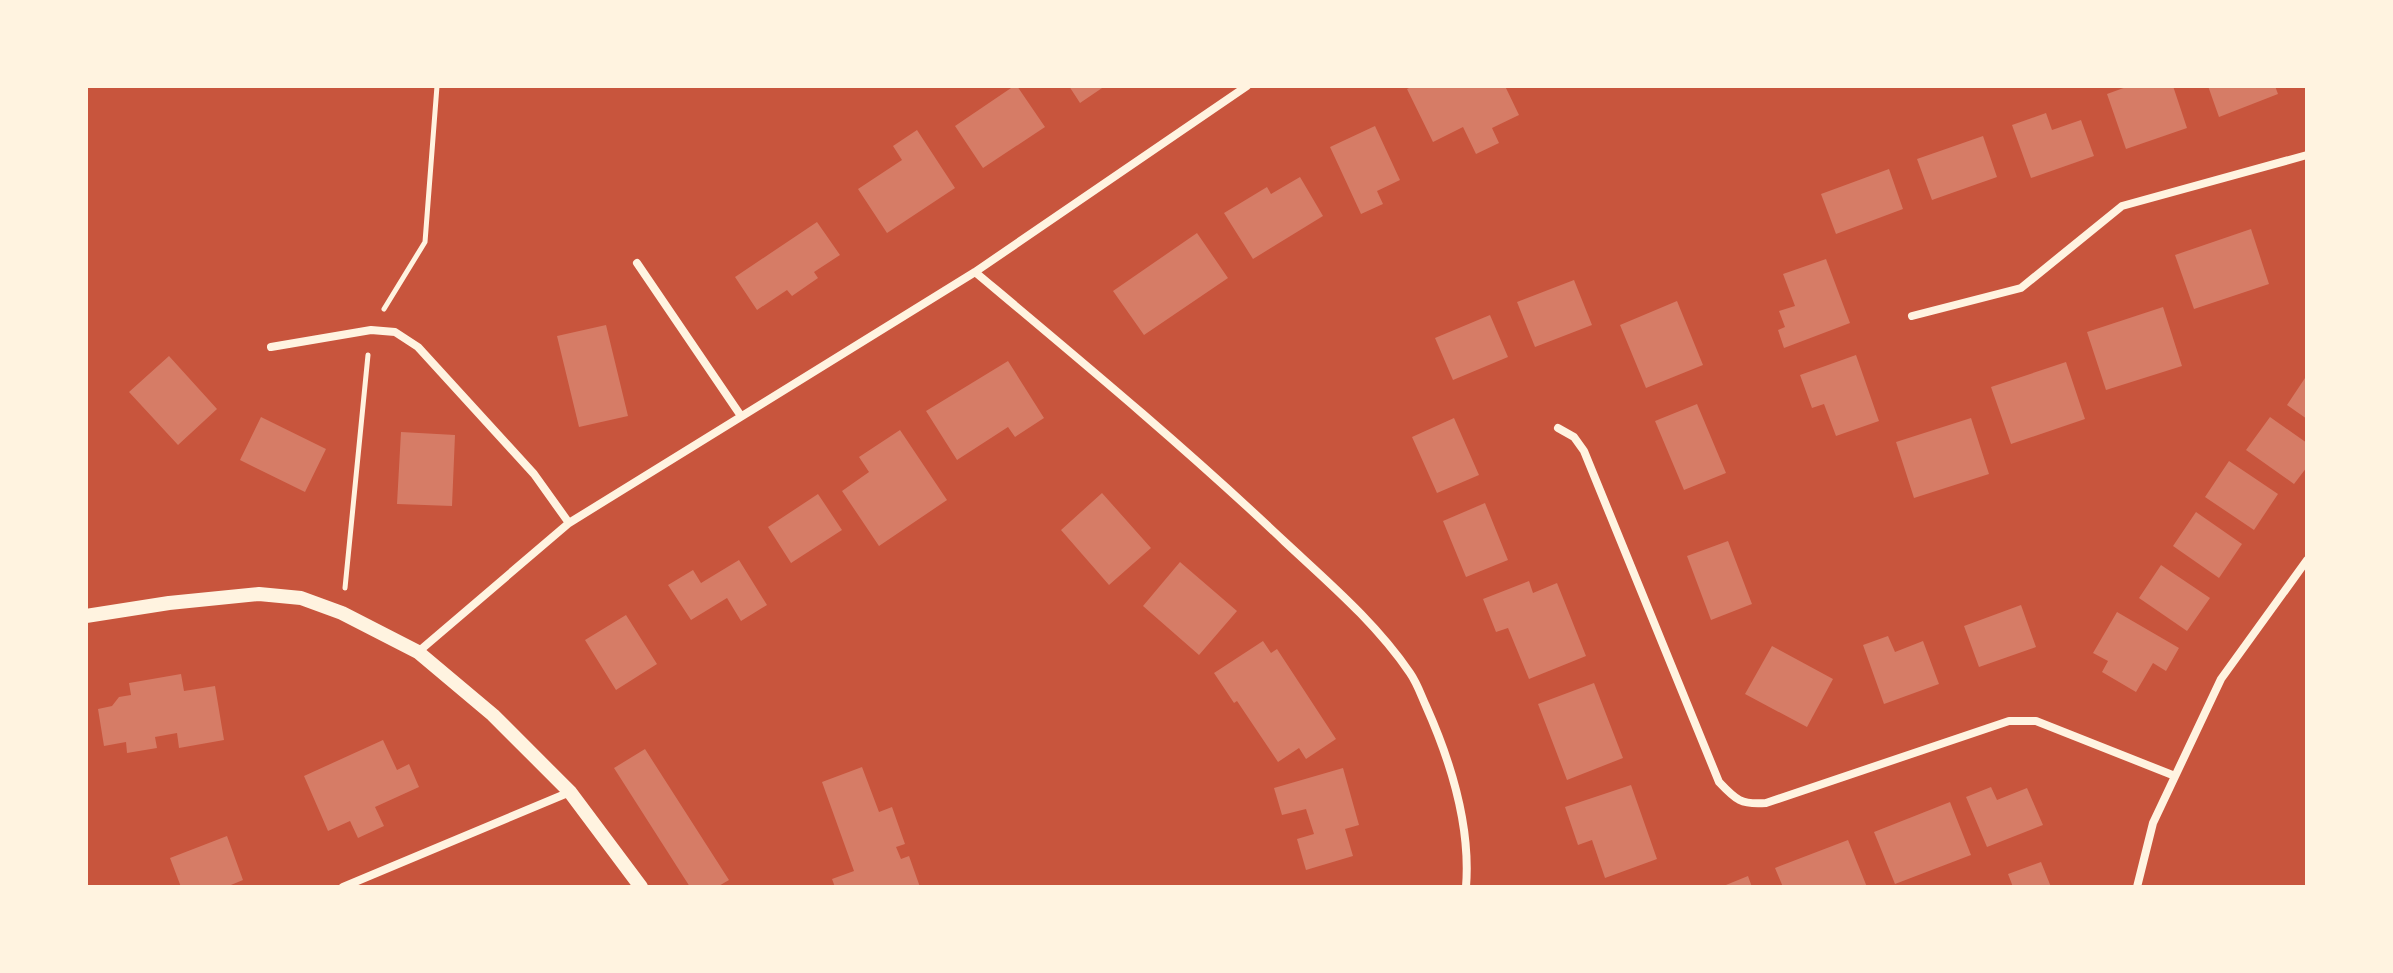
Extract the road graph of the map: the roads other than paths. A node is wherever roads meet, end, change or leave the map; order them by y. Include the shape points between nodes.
1 (1247, 86) edge
2 (2307, 155) edge
3 (637, 263) dead end
4 (975, 272) junction
5 (1912, 316) dead end
6 (271, 347) dead end
7 (741, 416) junction
8 (1558, 428) dead end
9 (569, 523) junction
10 (2307, 560) edge
11 (86, 616) edge
12 (418, 652) junction
13 (2175, 776) junction
14 (570, 792) junction
15 (343, 887) edge
16 (641, 887) edge
17 (1466, 887) edge
18 (2137, 887) edge

1 - 4 street
2 - 5 street via 2122,206 2021,288
3 - 7 street
4 - 7 street
4 - 17 street via 1256,514 1364,616 1393,651 1411,675 1443,743 1461,812
6 - 9 street via 371,330 395,332 418,347 534,474
7 - 9 street
8 - 13 street via 1584,451 1719,782 1734,798 1766,803 2009,721 2036,721
9 - 12 street
10 - 13 street via 2221,679
11 - 12 street via 259,594 301,598
12 - 14 street via 493,715
13 - 18 street via 2153,823
14 - 15 street
14 - 16 street

